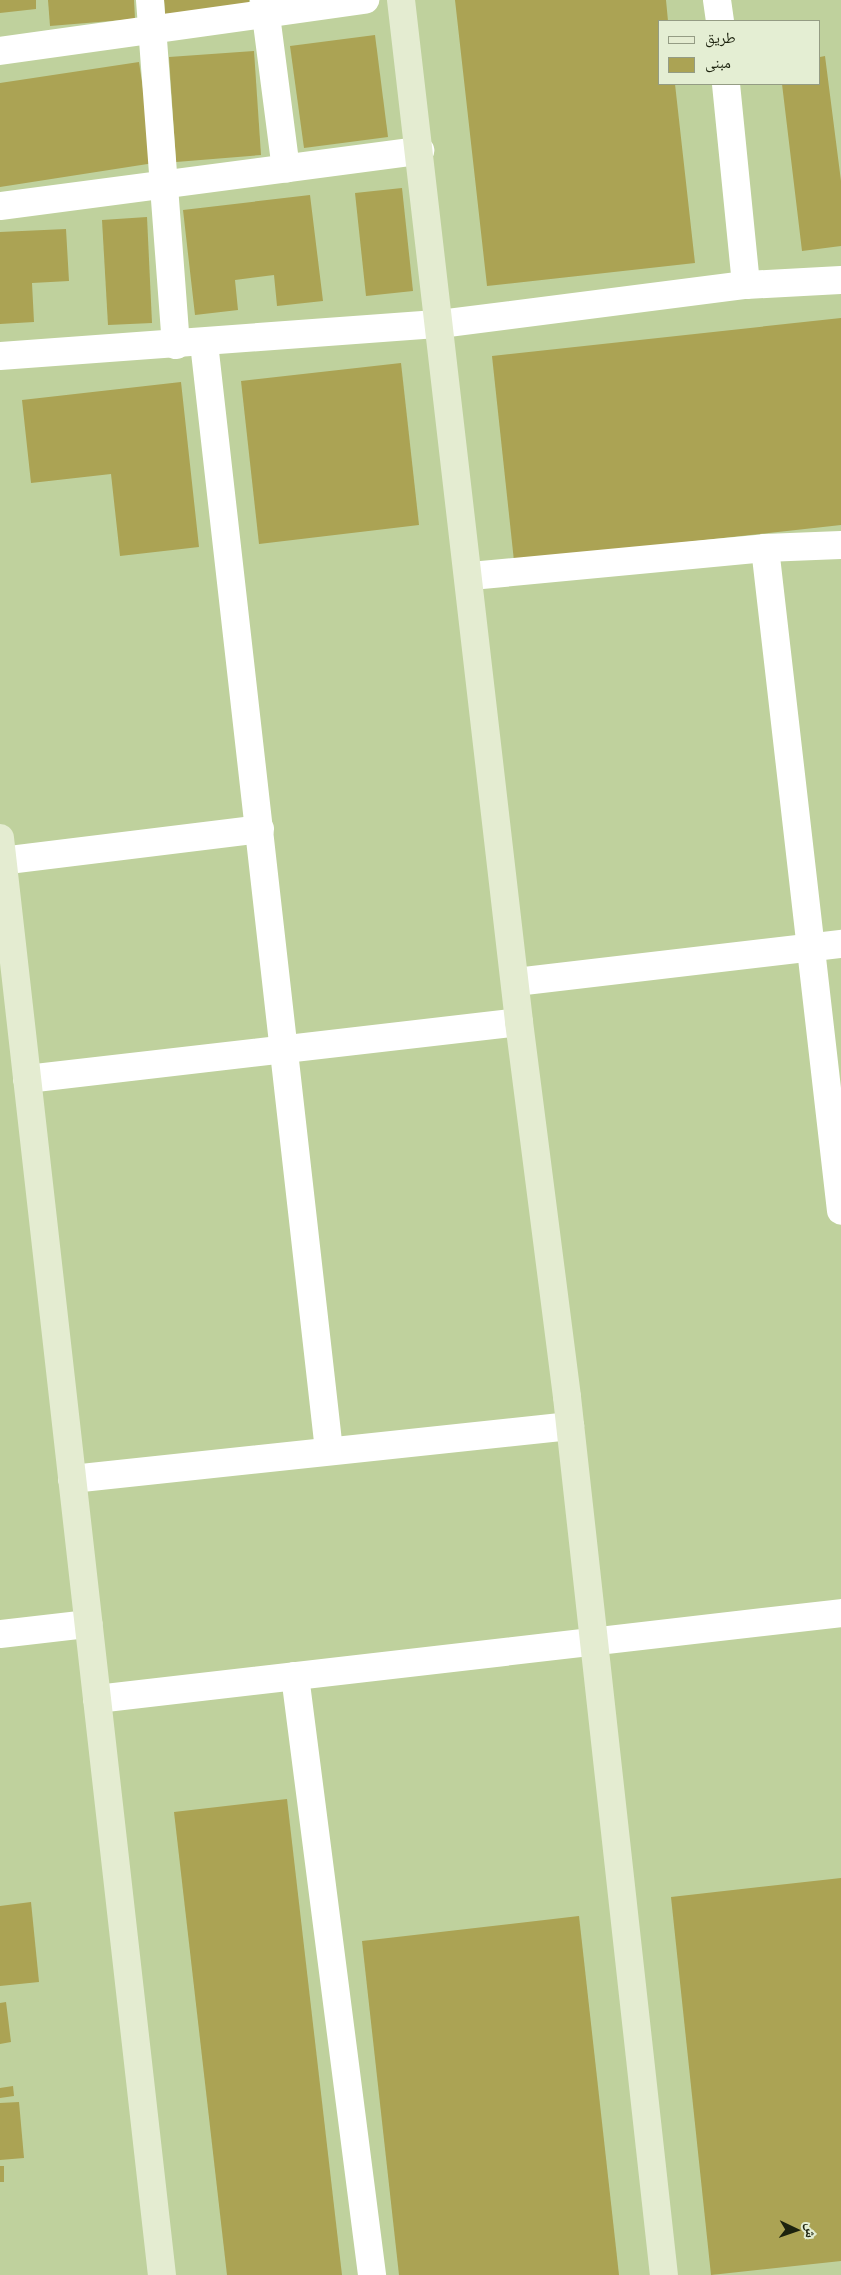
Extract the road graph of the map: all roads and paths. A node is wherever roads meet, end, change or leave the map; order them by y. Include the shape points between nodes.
1 (150, 0) edge
2 (365, 0) edge
3 (401, 0) edge
4 (718, 0) edge
5 (265, 7) edge
6 (720, 20) edge
7 (152, 29) junction
8 (0, 51) edge
9 (726, 85) edge
10 (420, 152) junction
11 (286, 169) junction
12 (164, 185) junction
13 (0, 206) edge
14 (841, 280) edge
15 (746, 285) junction
16 (440, 324) junction
17 (204, 343) junction
18 (176, 345) junction
19 (0, 356) edge
20 (841, 545) edge
21 (765, 548) junction
22 (471, 576) junction
23 (260, 829) junction
24 (1, 854) edge
25 (841, 944) edge
26 (812, 945) junction
27 (516, 982) junction
28 (519, 1022) junction
29 (284, 1049) junction
30 (27, 1079) junction
31 (841, 1211) edge
32 (570, 1426) junction
33 (329, 1450) junction
34 (72, 1479) junction
35 (841, 1613) edge
36 (88, 1624) junction
37 (0, 1634) edge
38 (591, 1642) junction
39 (295, 1676) junction
40 (97, 1699) junction
41 (162, 2275) edge
42 (372, 2275) edge
43 (664, 2275) edge

1 - 7 street
2 - 5 street
3 - 10 street
4 - 6 street
5 - 7 street
5 - 11 street
7 - 8 street
7 - 12 street
9 - 15 street
10 - 11 street
10 - 16 street
11 - 12 street
12 - 13 street
12 - 18 street
14 - 15 street
15 - 16 street
16 - 17 street
16 - 22 street
17 - 18 street
17 - 23 street
18 - 19 street
20 - 21 street
21 - 22 street
21 - 26 street
22 - 27 street
23 - 24 street
23 - 29 street
24 - 30 street
25 - 26 street
26 - 27 street
26 - 31 street
27 - 28 street
28 - 29 street
28 - 32 street
29 - 30 street
29 - 33 street
30 - 34 street
32 - 33 street
32 - 38 street
33 - 34 street
34 - 36 street
35 - 38 street
36 - 37 street
36 - 40 street
38 - 39 street
38 - 43 street
39 - 40 street
39 - 42 street
40 - 41 street

